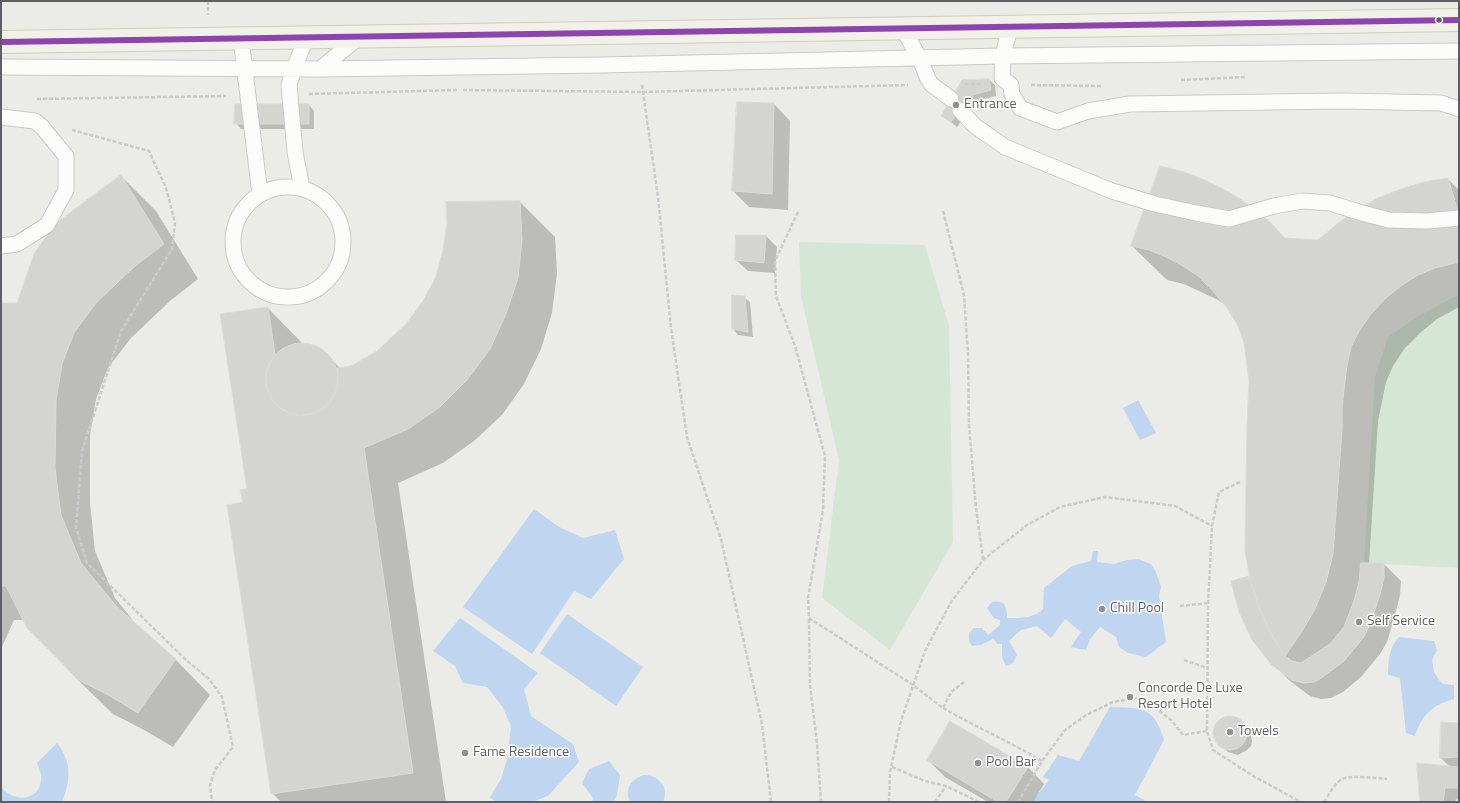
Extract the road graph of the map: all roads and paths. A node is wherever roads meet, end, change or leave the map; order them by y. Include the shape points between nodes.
1 (1459, 20) edge
2 (1010, 27) junction
3 (903, 29) junction
4 (359, 37) junction
5 (241, 38) junction
6 (306, 38) junction
7 (1, 42) edge
8 (1459, 51) edge
9 (1003, 56) junction
10 (920, 59) junction
11 (641, 64) junction
12 (1, 67) edge
13 (244, 68) junction
14 (294, 69) junction
15 (320, 69) junction
16 (1247, 77) dead end
17 (1174, 81) dead end
18 (931, 84) junction
19 (1011, 85) junction
20 (1105, 85) dead end
21 (642, 92) junction
22 (290, 94) junction
23 (249, 95) junction
24 (33, 99) dead end
25 (1459, 109) edge
26 (1, 117) edge
27 (34, 121) junction
28 (302, 188) junction
29 (260, 194) junction
30 (943, 211) dead end
31 (798, 212) dead end
32 (1459, 218) edge
33 (1, 246) edge
34 (1240, 482) dead end
35 (1212, 526) junction
36 (983, 560) junction
37 (1209, 603) junction
38 (1180, 606) dead end
39 (809, 618) junction
40 (1184, 660) dead end
41 (1207, 668) junction
42 (964, 682) dead end
43 (913, 685) junction
44 (943, 708) junction
45 (1207, 732) junction
46 (1042, 761) junction
47 (892, 767) junction
48 (1387, 779) dead end
49 (946, 786) junction
50 (212, 802) edge
51 (771, 802) edge
52 (821, 802) edge
53 (888, 802) edge
54 (935, 802) edge
55 (979, 802) edge
56 (1018, 802) edge
57 (1302, 802) edge
58 (1324, 802) edge

1 - 2 main road
2 - 3 main road
2 - 9 lane
3 - 4 main road
3 - 10 lane
4 - 6 main road
4 - 15 lane
5 - 6 main road
5 - 7 main road
5 - 13 lane
6 - 14 lane
8 - 9 lane
9 - 10 lane
9 - 19 lane via 1002,78
10 - 11 lane
10 - 18 lane
11 - 15 lane
11 - 21 path
12 - 13 lane
13 - 14 lane
13 - 23 lane
14 - 15 lane
14 - 22 lane via 289,85
16 - 17 path
18 - 19 path
18 - 21 path
18 - 32 lane via 975,126 1005,147 1112,191 1155,204 1229,219 1302,201 1330,203 1389,220
19 - 20 path
19 - 25 lane via 1012,94 1020,108 1057,122 1088,111 1130,104 1342,101 1441,104
21 - 22 path via 462,90
21 - 51 path via 658,197 671,328 687,437 721,539 762,724
22 - 28 lane via 295,152
23 - 24 path
23 - 29 lane
26 - 27 lane
27 - 33 lane via 66,156 66,190 47,225 17,244
27 - 50 path via 149,151 166,188 175,223 172,248 121,331 82,451 76,527 87,563 209,679 222,697 233,747 215,770 210,785
28 - 29 lane via 281,187
28 - 29 lane via 322,198 336,214 343,234 342,256 332,275 316,290 295,296 274,295 254,285 240,269 233,249 234,227 244,208
30 - 36 path via 964,295 969,425
31 - 39 path via 775,261 776,296 795,346 825,456 823,510 808,598
34 - 35 path via 1219,492
35 - 36 path via 1174,506 1105,498 1060,506 1027,525
35 - 37 path
36 - 43 path via 951,602 924,651
37 - 38 path
37 - 41 path
39 - 43 path
39 - 52 path via 810,685
40 - 41 path
41 - 45 path
42 - 44 path via 951,692
43 - 44 path
43 - 47 path via 900,721
44 - 46 path
45 - 46 path via 1183,735 1172,720 1137,698 1113,702 1086,715 1065,730
45 - 57 path via 1213,750 1255,777
46 - 56 path
47 - 49 path via 925,781
47 - 53 path
48 - 58 path via 1342,779
49 - 54 path
49 - 55 path

